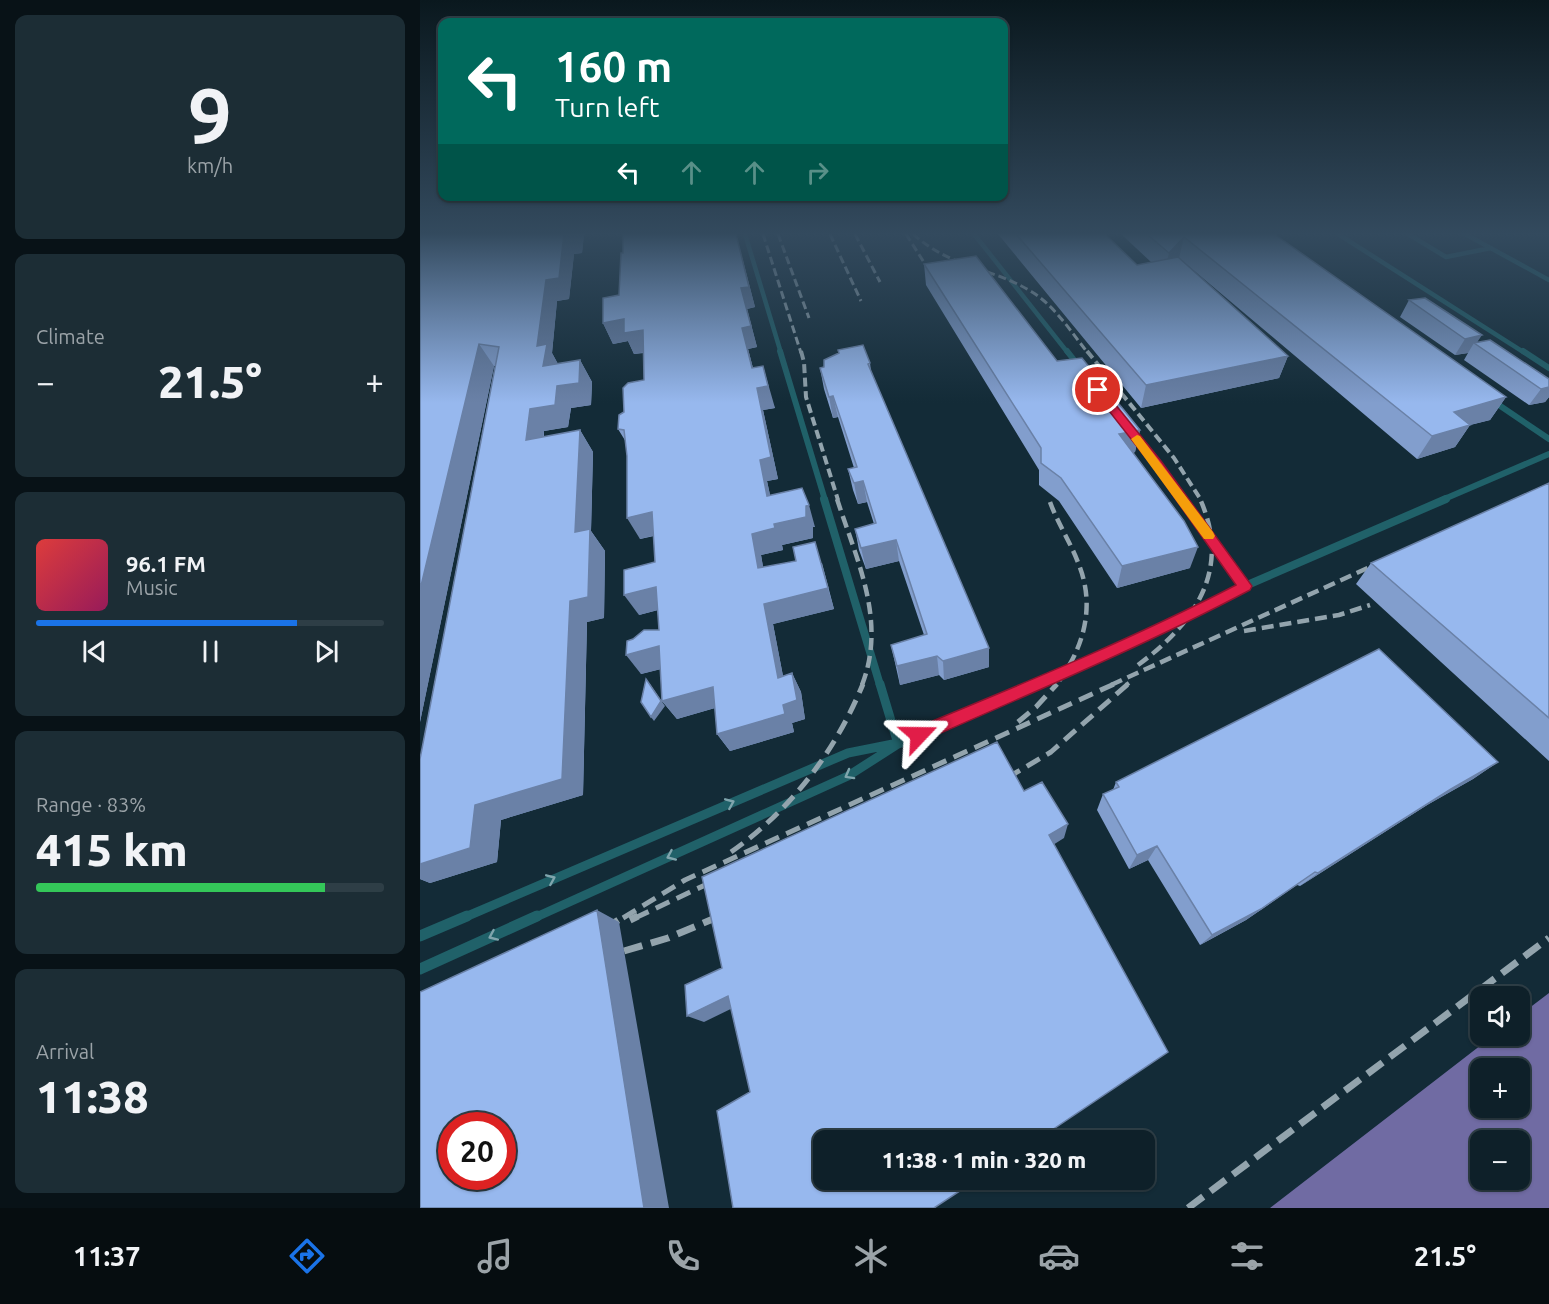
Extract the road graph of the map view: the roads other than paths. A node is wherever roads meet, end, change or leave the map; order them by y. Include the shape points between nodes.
1 (762, 290) edge
2 (1019, 290) edge
3 (1427, 290) edge
4 (1549, 368) edge
5 (1084, 372) edge
6 (1486, 396) edge
7 (1127, 427) edge
8 (1549, 439) edge
9 (1549, 454) edge
10 (1245, 586) junction
11 (898, 744) junction
12 (420, 936) edge
13 (420, 969) edge

1 - 11 lane
2 - 5 lane
3 - 4 lane
6 - 8 lane
7 - 10 lane
9 - 10 lane
10 - 11 lane via 1068,671
12 -> 11 lane via 848,753
11 -> 13 lane via 848,776

